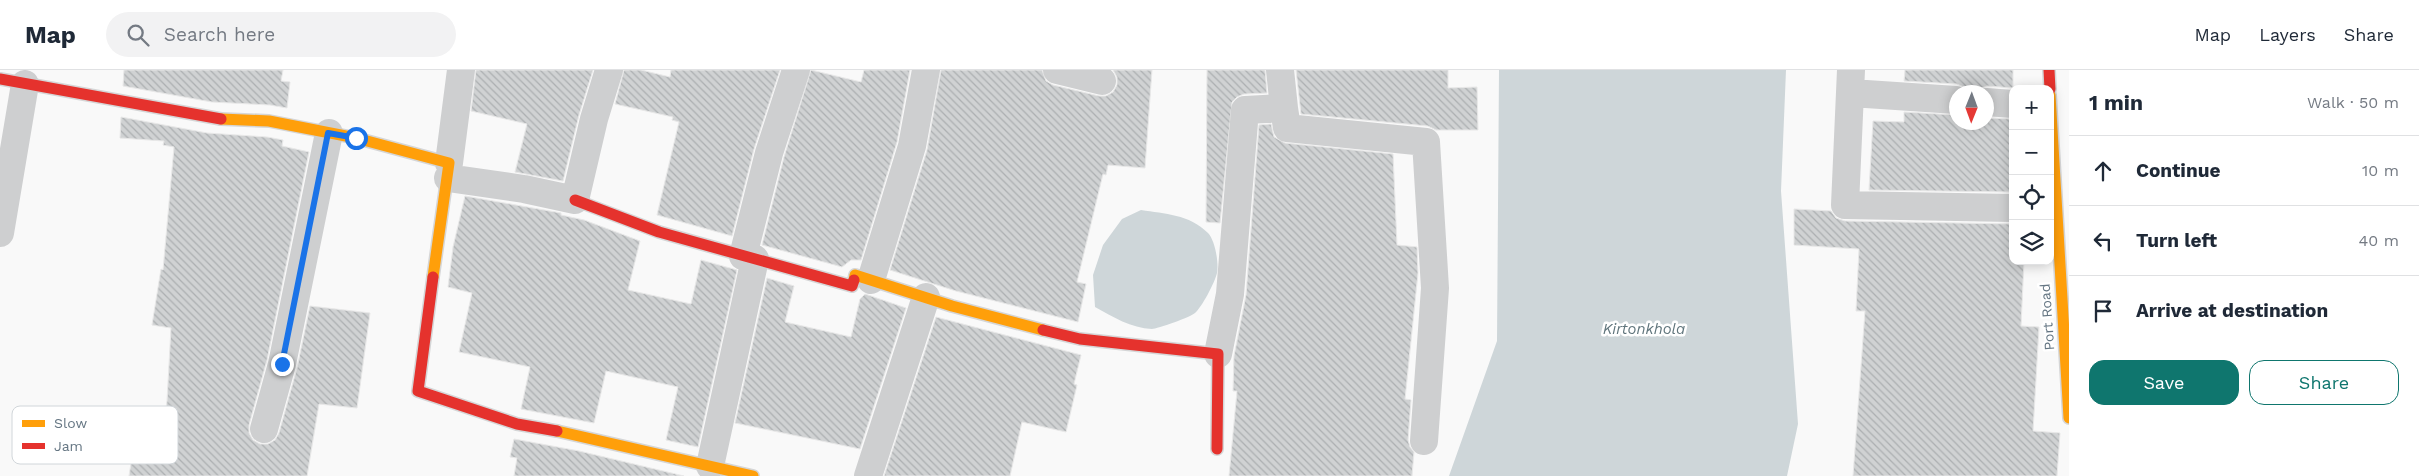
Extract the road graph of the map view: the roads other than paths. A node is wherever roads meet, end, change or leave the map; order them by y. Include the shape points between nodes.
1 (461, 70) edge
2 (609, 70) edge
3 (796, 70) edge
4 (926, 70) edge
5 (1057, 70) edge
6 (1280, 70) edge
7 (2049, 70) edge
8 (12, 81) edge
9 (1102, 81) dead end
10 (1851, 82) edge
11 (2050, 85) edge
12 (1949, 99) edge
13 (1994, 103) edge
14 (2009, 104) edge
15 (1284, 108) junction
16 (2051, 130) edge
17 (328, 133) junction
18 (449, 171) junction
19 (2052, 175) edge
20 (575, 200) junction
21 (2009, 208) edge
22 (2054, 212) edge
23 (0, 233) edge
24 (2063, 238) edge
25 (749, 258) junction
26 (871, 280) junction
27 (926, 297) junction
28 (1218, 354) junction
29 (2069, 418) edge
30 (264, 429) dead end
31 (1424, 441) dead end
32 (1217, 449) dead end
33 (710, 466) junction
34 (754, 476) edge
35 (868, 476) edge

1 - 18 street
2 - 20 street
3 - 25 street via 769,153
4 - 26 street via 912,146
5 - 9 street
6 - 15 street
7 - 11 street
8 - 17 street via 210,118 269,122
8 - 23 street
10 - 12 street
10 - 21 street via 1845,205
13 - 14 street
15 - 28 street via 1245,110 1230,294
15 - 31 street via 1287,128 1426,142 1435,288
16 - 19 street, Port Road
17 - 18 street
17 - 30 street via 282,364
18 - 20 street
18 - 33 street via 418,391 517,424
20 - 25 street via 659,232
22 - 24 street, Port Road
24 - 29 street, Port Road
25 - 26 street via 852,286 855,275
25 - 33 street
26 - 27 street
27 - 28 street via 1080,339
27 - 35 street
28 - 32 street
33 - 34 street

